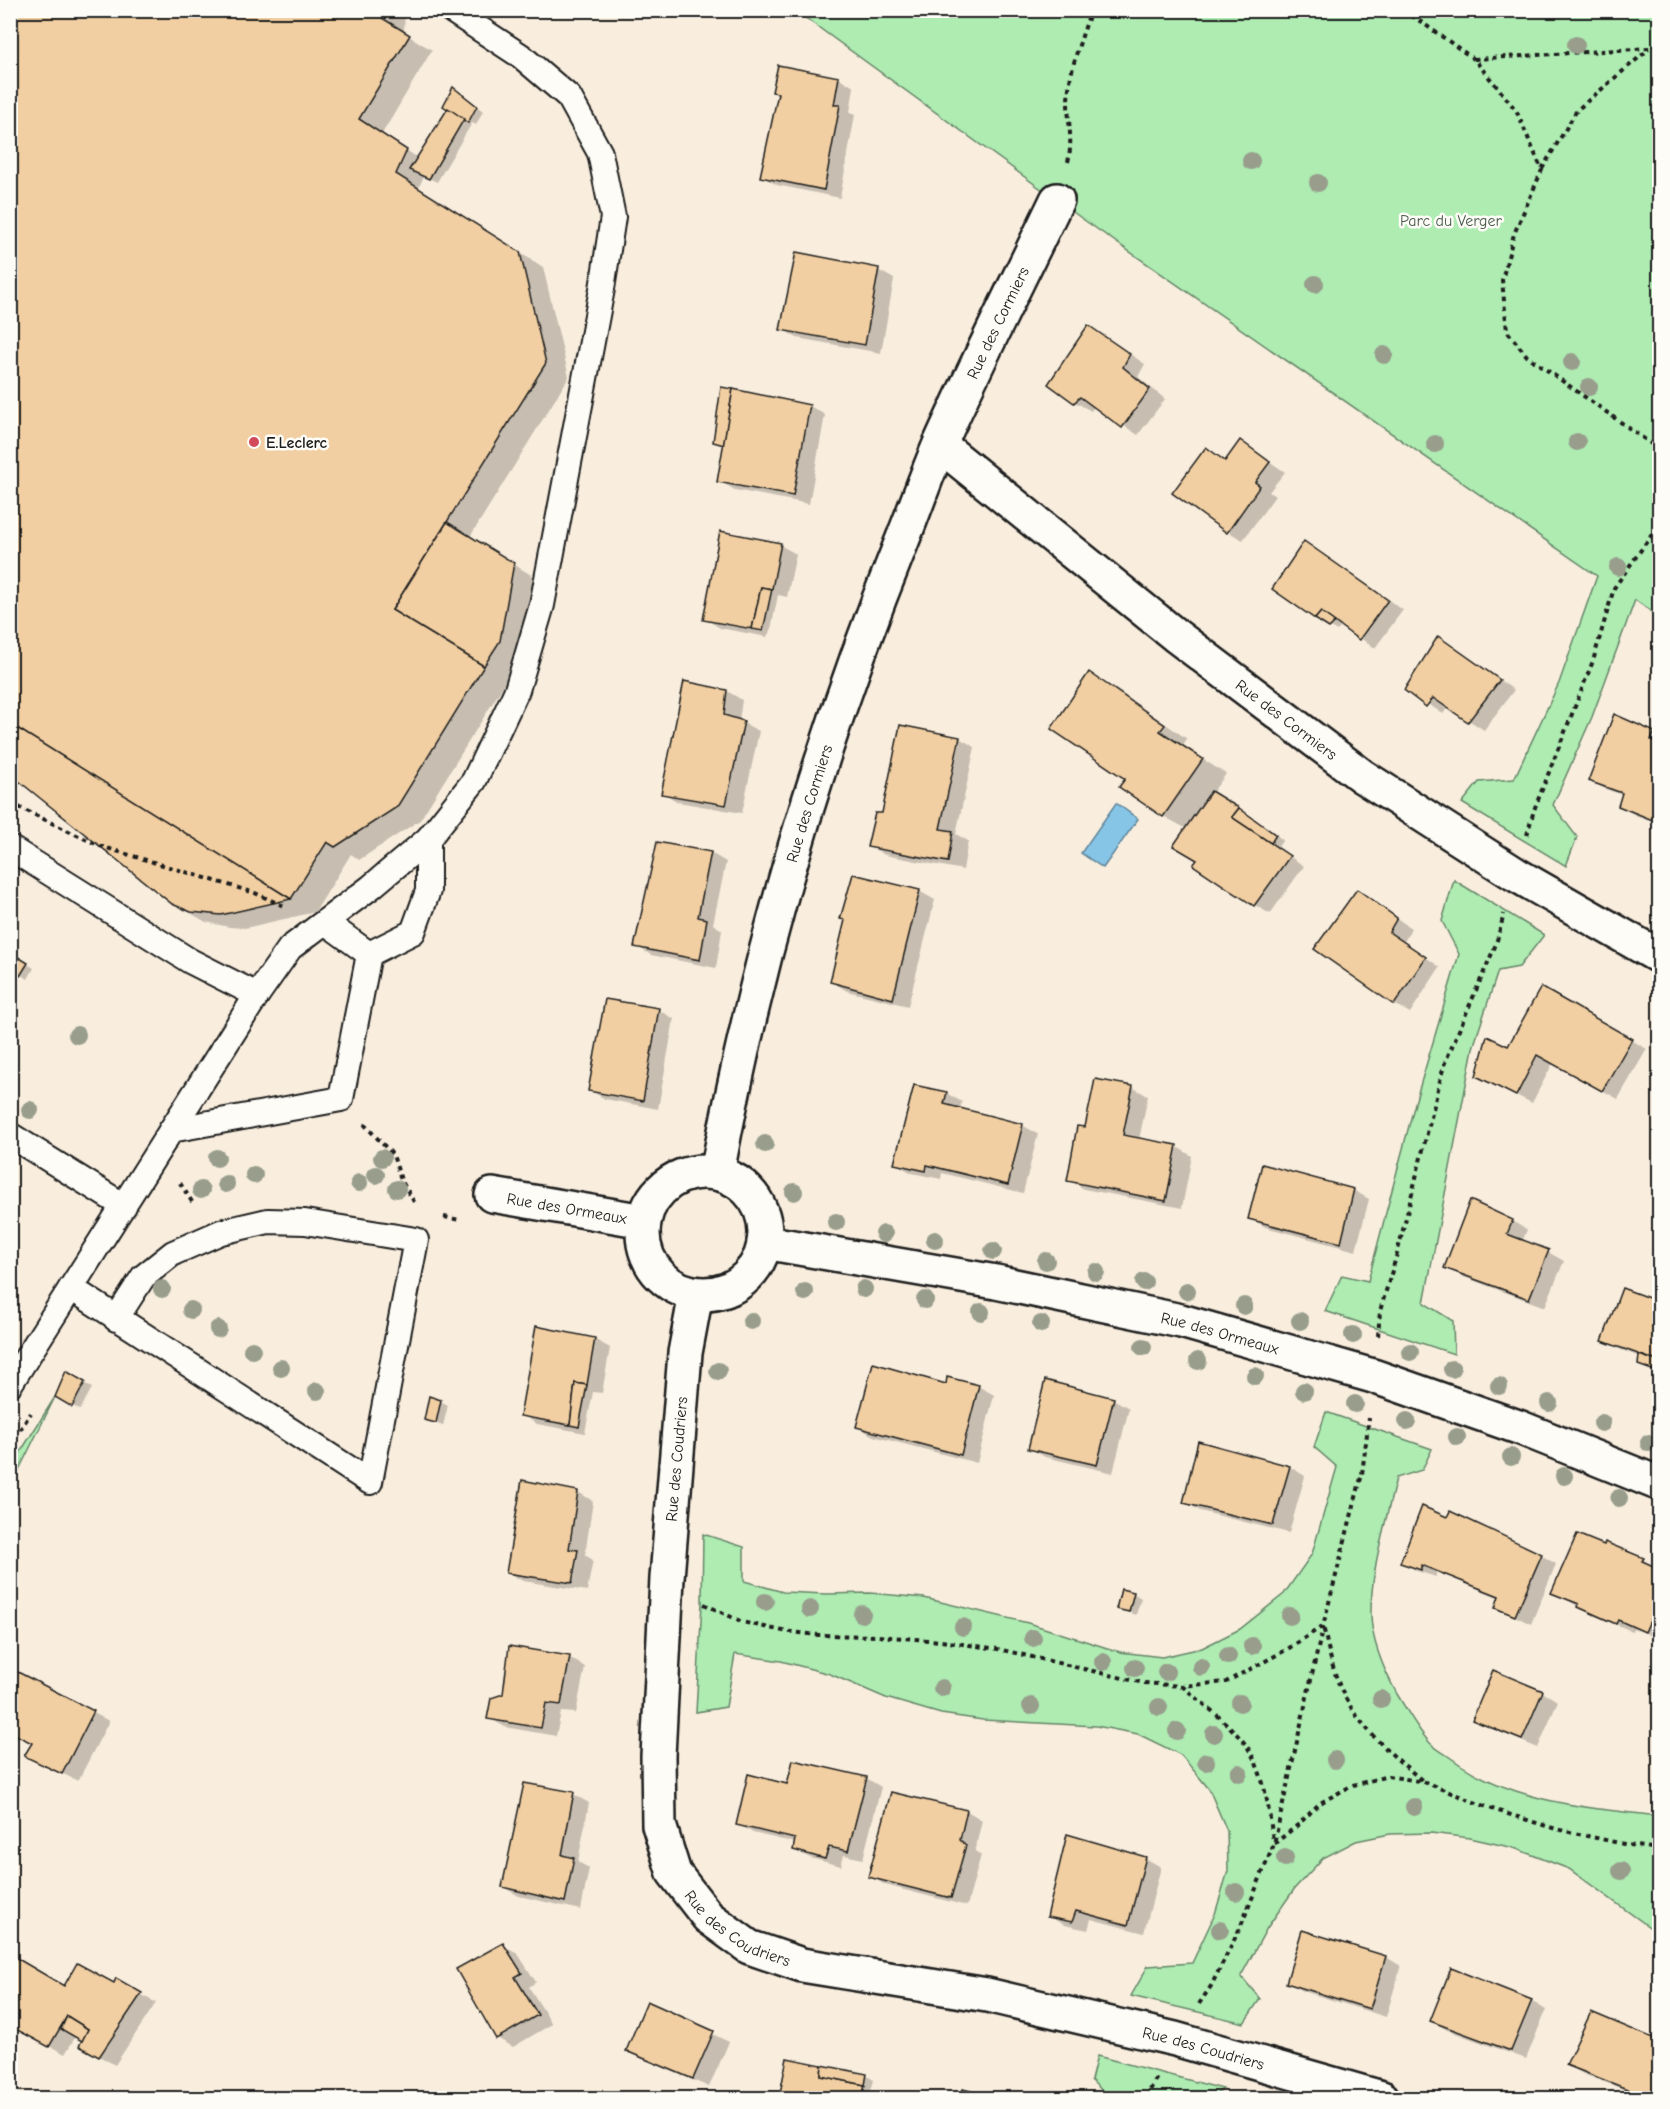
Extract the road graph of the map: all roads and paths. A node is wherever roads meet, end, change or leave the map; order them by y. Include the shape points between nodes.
1 (451, 10) edge
2 (1091, 10) edge
3 (1404, 10) edge
4 (1659, 44) edge
5 (1650, 48) junction
6 (1474, 59) junction
7 (1542, 170) junction
8 (1057, 200) joint
9 (940, 445) junction
10 (1659, 450) edge
11 (1659, 523) edge
12 (428, 839) junction
13 (10, 848) edge
14 (1515, 874) junction
15 (325, 922) junction
16 (369, 954) junction
17 (1659, 957) edge
18 (257, 995) junction
19 (342, 1099) junction
20 (171, 1130) junction
21 (10, 1135) edge
22 (717, 1173) junction
23 (492, 1195) dead end
24 (124, 1206) junction
25 (644, 1221) junction
26 (416, 1240) junction
27 (764, 1242) junction
28 (71, 1288) junction
29 (696, 1294) junction
30 (116, 1319) junction
31 (1374, 1376) junction
32 (10, 1384) edge
33 (1659, 1484) edge
34 (667, 1578) junction
35 (1323, 1626) junction
36 (1182, 1686) junction
37 (1424, 1782) junction
38 (1274, 1844) junction
39 (1659, 1849) edge
40 (1175, 2039) junction
41 (1146, 2098) edge
42 (1382, 2098) edge

1 - 12 lane via 521,56 569,97 600,153 613,217 542,605 517,690 474,781
2 - 8 path via 1077,49 1068,100 1071,148
3 - 6 path
4 - 5 path
5 - 6 path
5 - 7 path via 1577,110
6 - 7 path via 1516,110
7 - 10 path via 1514,234 1502,280 1507,331 1527,356
8 - 9 street, Rue des Cormiers
9 - 14 street, Rue des Cormiers via 1175,635 1362,776
9 - 22 street, Rue des Cormiers via 873,612 818,773 770,930 734,1079
11 - 14 path via 1614,588 1593,661 1534,810
12 - 15 lane
12 - 16 lane via 428,891 413,932
13 - 18 lane via 190,961
14 - 17 street, Rue des Cormiers
14 - 31 path via 1496,944 1444,1065 1380,1311
15 - 16 lane
15 - 18 lane via 290,948
16 - 19 lane
18 - 20 lane
19 - 20 lane
19 - 26 path via 393,1155 421,1213
20 - 24 lane
21 - 24 lane
22 - 25 street via 679,1176 650,1203
22 - 27 street via 748,1191 759,1206 765,1224
23 - 25 street, Rue des Ormeaux
24 - 28 lane
25 - 29 street via 643,1241 649,1260 661,1277 676,1288
26 - 30 lane via 305,1222 268,1221 221,1232 173,1252 143,1277
26 - 30 lane via 370,1482
27 - 29 street via 759,1260 747,1276 732,1287
27 - 31 street, Rue des Ormeaux via 996,1282 1170,1319
28 - 30 lane
28 - 32 lane
29 - 34 street, Rue des Coudriers via 685,1353
31 - 33 street, Rue des Ormeaux via 1521,1428
31 - 35 path via 1362,1474
34 - 36 path via 702,1603 742,1622 783,1631 952,1642 1144,1683
34 - 40 street, Rue des Coudriers via 659,1724 659,1825 674,1873 708,1917 749,1947 802,1965 987,1995
35 - 36 path via 1226,1682
35 - 37 path via 1341,1689 1360,1720 1385,1749
35 - 38 path
36 - 38 path via 1252,1753 1267,1792
37 - 38 path via 1388,1776 1353,1785 1320,1803
37 - 39 path via 1556,1829
38 - 40 path via 1240,1929 1211,1986
40 - 41 path
40 - 42 street, Rue des Coudriers

